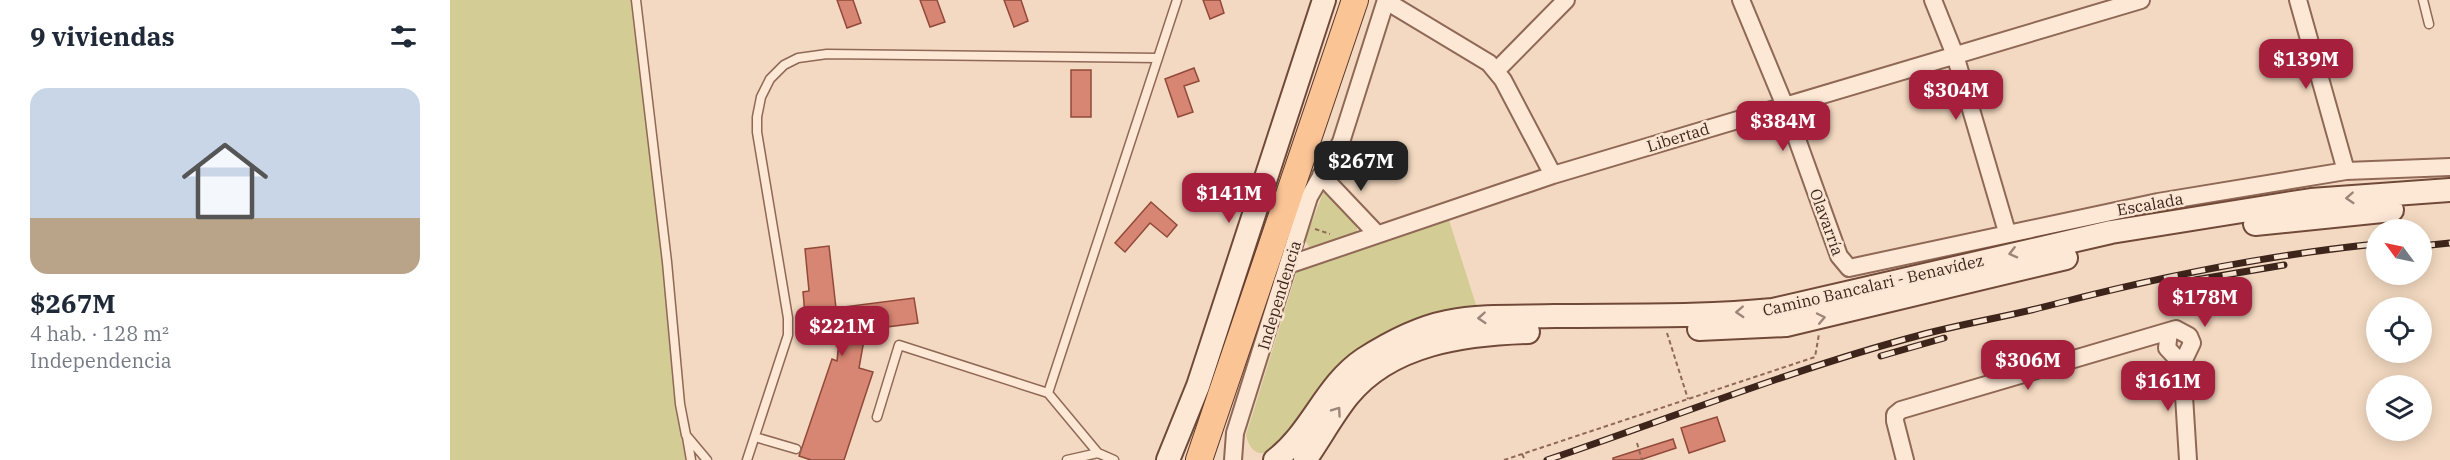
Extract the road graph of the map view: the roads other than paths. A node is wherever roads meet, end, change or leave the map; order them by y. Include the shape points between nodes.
1 (636, 0) edge
2 (1177, 0) edge
3 (1324, 0) edge
4 (1338, 0) edge
5 (1355, 0) edge
6 (1566, 0) edge
7 (1741, 0) edge
8 (1933, 0) edge
9 (2141, 0) edge
10 (2298, 0) edge
11 (2422, 0) edge
12 (1386, 1) edge
13 (2429, 24) dead end
14 (1955, 55) junction
15 (1158, 58) junction
16 (1496, 71) junction
17 (1785, 106) junction
18 (2450, 167) edge
19 (1312, 168) junction
20 (2346, 171) junction
21 (1553, 175) junction
22 (2450, 190) edge
23 (2450, 205) edge
24 (2007, 232) junction
25 (1376, 233) junction
26 (1288, 265) junction
27 (1854, 268) joint
28 (1048, 393) junction
29 (877, 417) dead end
30 (686, 435) junction
31 (755, 437) junction
32 (796, 449) dead end
33 (1098, 453) junction
34 (691, 460) edge
35 (707, 460) edge
36 (747, 460) edge
37 (1067, 460) edge
38 (1114, 460) edge
39 (1168, 460) edge
40 (1183, 460) edge
41 (1199, 460) edge
42 (1233, 460) edge
43 (1275, 460) edge
44 (1305, 460) edge
45 (1905, 460) edge
46 (2188, 460) edge

1 - 30 lane
2 - 15 lane
3 - 39 main road via 1198,386
4 - 40 main road
5 - 19 main road
6 - 16 street
7 - 17 street, Olavarría
8 - 14 street
9 - 14 street, Libertad
10 - 20 street
11 - 13 lane
12 - 16 street via 1463,46
12 - 19 street, Independencia via 1341,142
14 - 17 street, Libertad
14 - 24 street
15 - 28 lane
15 - 31 lane via 828,54 798,58 784,65 770,79 761,97 757,132 788,335
16 - 21 street
17 - 21 street, Libertad
17 - 27 street, Olavarría via 1839,256 1845,266
18 - 20 street, Escalada
19 - 25 street
19 - 26 street, Independencia via 1309,197
19 - 41 main road
20 - 24 street, Escalada
21 - 25 street, Libertad
22 -> 43 main road, Camino Bancalari - Benavídez via 2311,200 2111,232 1773,310 1446,322 1401,338 1362,361 1331,390 1295,442
44 -> 23 main road, Camino Bancalari - Benavídez via 1350,394 1366,378 1412,351 1455,338 1480,334 1766,328 2131,244 2277,221
24 - 27 street, Escalada
25 - 26 street, Libertad
26 - 42 street, Independencia via 1235,433
28 - 29 lane via 899,345
28 - 33 lane
30 - 34 lane
30 - 35 lane
31 - 32 lane
31 - 36 lane
33 - 37 lane
33 - 38 lane
45 - 46 street via 1895,421 1901,410 2176,329 2189,336 2191,350 2182,364

